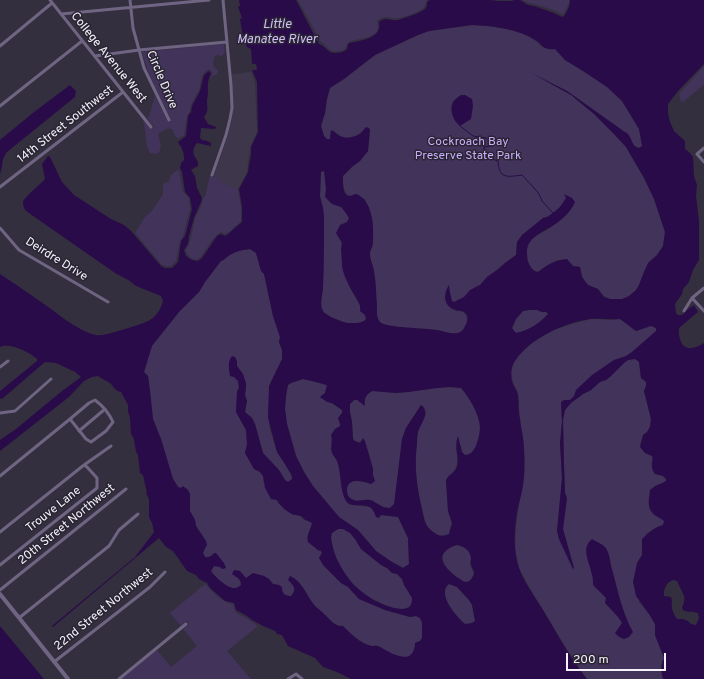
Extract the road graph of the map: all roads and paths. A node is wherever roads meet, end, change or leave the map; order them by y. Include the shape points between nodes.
1 (130, 0) edge
2 (209, 0) edge
3 (223, 0) edge
4 (51, 2) edge
5 (131, 7) junction
6 (61, 14) junction
7 (82, 41) junction
8 (227, 42) junction
9 (0, 46) edge
10 (139, 50) junction
11 (95, 56) junction
12 (123, 92) junction
13 (0, 106) edge
14 (169, 120) dead end
15 (151, 127) dead end
16 (704, 148) edge
17 (704, 162) edge
18 (212, 175) dead end
19 (0, 187) edge
20 (0, 228) edge
21 (704, 288) edge
22 (692, 298) junction
23 (108, 302) dead end
24 (684, 311) dead end
25 (704, 311) edge
26 (8, 360) dead end
27 (0, 367) edge
28 (51, 379) dead end
29 (105, 409) junction
30 (0, 413) edge
31 (70, 420) junction
32 (78, 431) junction
33 (111, 446) dead end
34 (84, 465) junction
35 (0, 476) edge
36 (126, 489) dead end
37 (138, 514) dead end
38 (0, 532) edge
39 (0, 564) edge
40 (165, 572) dead end
41 (0, 590) edge
42 (0, 594) edge
43 (19, 618) junction
44 (186, 624) dead end
45 (54, 662) junction
46 (68, 679) edge
47 (119, 679) edge
48 (288, 679) edge
49 (302, 679) edge

1 - 5 street, Circle Drive
2 - 5 street
3 - 8 street
4 - 6 street, College Avenue West
4 - 9 street
5 - 6 street
5 - 10 street, Circle Drive
6 - 7 street, College Avenue West
7 - 11 street, College Avenue West
7 - 13 street
8 - 10 street
8 - 18 street via 231,110 226,135
10 - 11 street
10 - 14 street, Circle Drive via 144,68
11 - 12 street, College Avenue West
12 - 15 street, College Avenue West
12 - 19 street, 14th Street Southwest
16 - 17 street via 697,154
20 - 23 street, Deirdre Drive via 19,250
21 - 22 street
22 - 24 street
22 - 25 street
26 - 27 street
28 - 30 street via 15,411
29 - 31 street via 95,400
29 - 32 street
29 - 32 street via 113,422 106,431 91,442
31 - 32 street
31 - 35 street
33 - 34 street
34 - 38 street
34 - 39 street, Trouve Lane via 97,478 97,488
36 - 41 street, 20th Street Northwest
37 - 43 street via 119,530 109,546
40 - 45 street, 22nd Street Northwest via 150,587
42 - 43 street
43 - 45 street
44 - 47 street
45 - 46 street
48 - 49 street via 296,674

